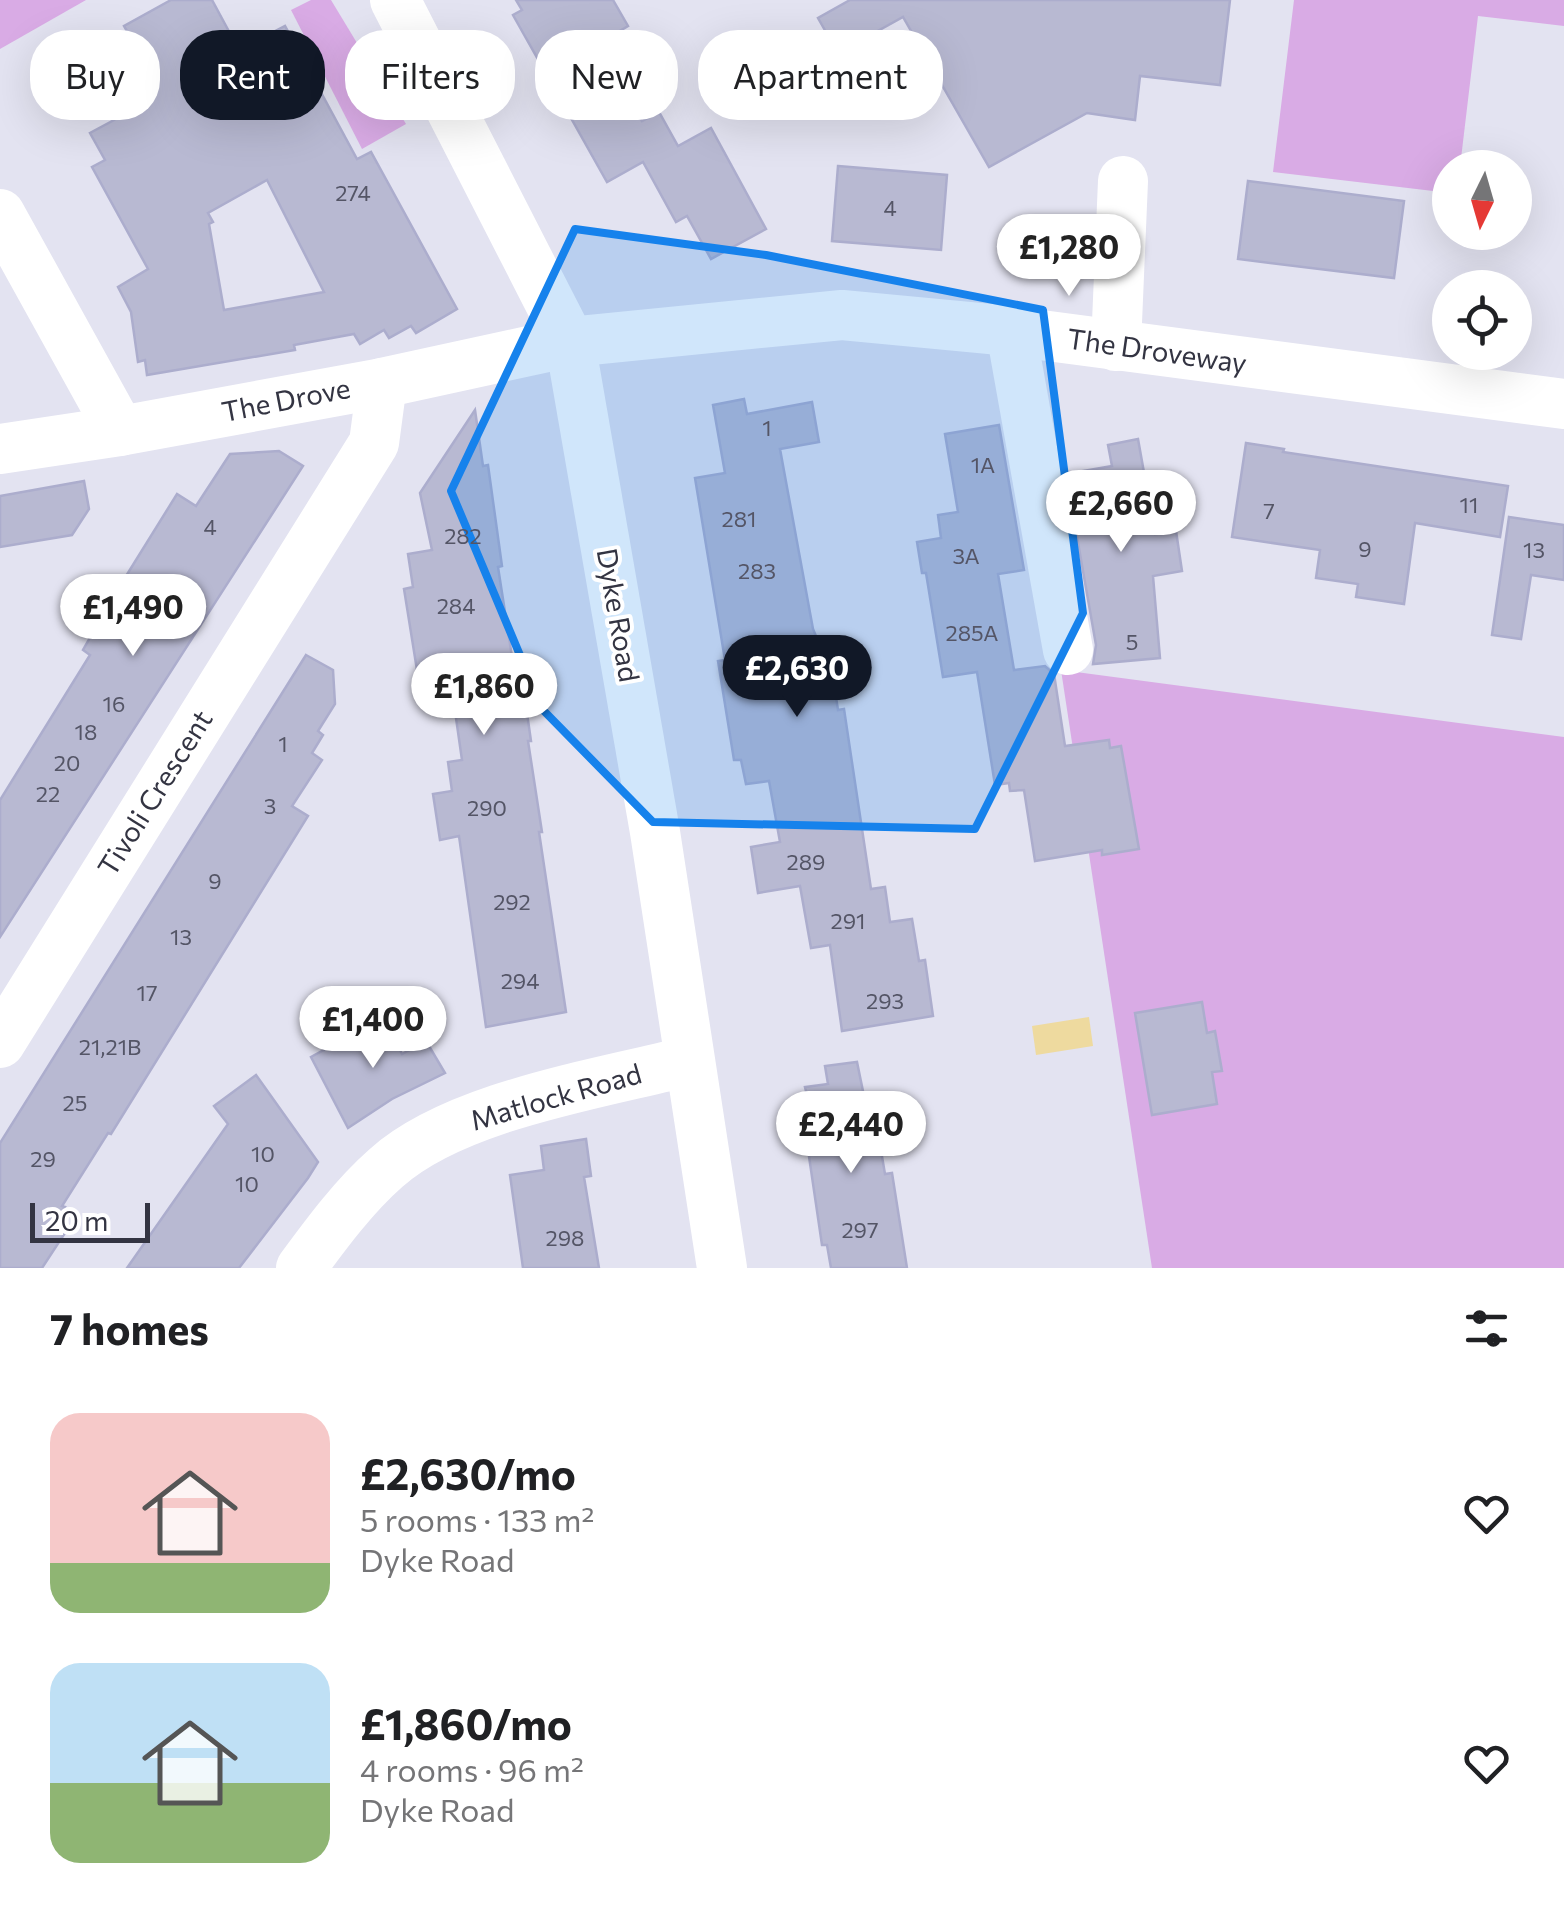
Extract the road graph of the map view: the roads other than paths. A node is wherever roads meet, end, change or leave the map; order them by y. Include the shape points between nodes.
1 (395, 0) edge
2 (1123, 181) dead end
3 (0, 214) edge
4 (1011, 331) junction
5 (570, 342) junction
6 (1116, 346) junction
7 (382, 382) junction
8 (1564, 404) edge
9 (120, 431) junction
10 (0, 449) edge
11 (1068, 650) dead end
12 (0, 1043) edge
13 (689, 1060) junction
14 (301, 1268) edge
15 (722, 1268) edge

1 - 5 street, Dyke Road
2 - 6 street
3 - 9 street
4 - 5 street, The Droveway via 842,315
4 - 6 street, The Droveway
4 - 11 street
5 - 7 street, The Drove
5 - 13 street, Dyke Road
6 - 8 street, The Droveway
7 - 9 street, The Drove
7 - 12 street, Tivoli Crescent via 374,443
9 - 10 street, The Drove
13 - 14 street, Matlock Road via 475,1116 424,1142 386,1167
13 - 15 street, Dyke Road

